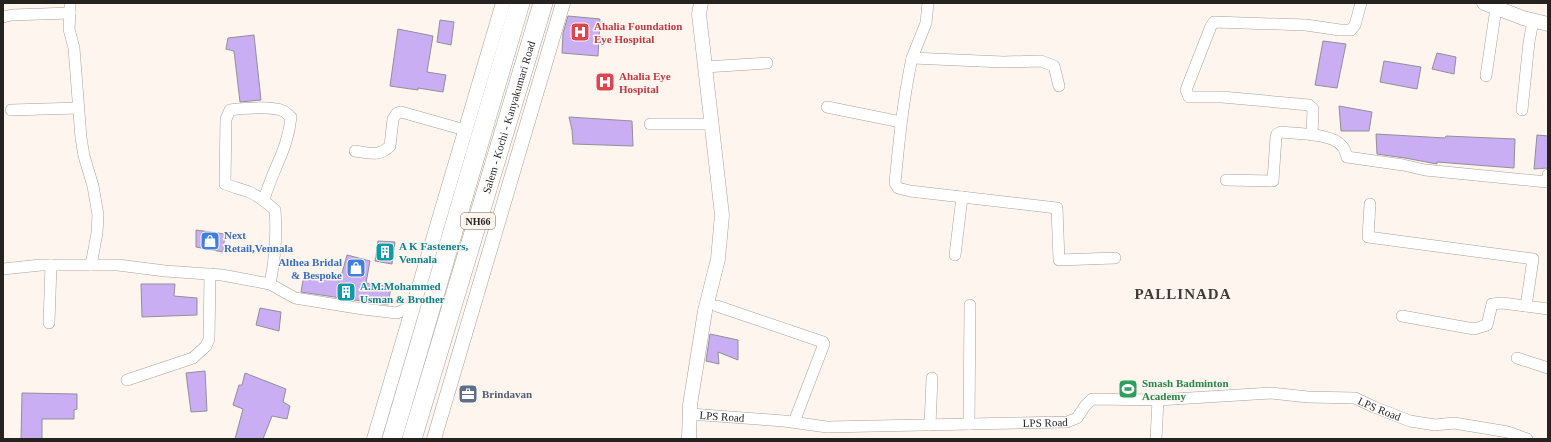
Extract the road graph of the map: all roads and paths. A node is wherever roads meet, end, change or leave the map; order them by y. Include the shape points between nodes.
1 (503, 3) edge
2 (520, 3) edge
3 (543, 3) edge
4 (563, 3) edge
5 (701, 3) edge
6 (928, 3) edge
7 (1361, 3) edge
8 (1499, 6) edge
9 (70, 8) edge
10 (3, 17) edge
11 (1533, 21) junction
12 (1548, 24) edge
13 (912, 58) junction
14 (766, 63) dead end
15 (705, 67) junction
16 (1486, 76) dead end
17 (1059, 86) dead end
18 (78, 108) junction
19 (827, 108) dead end
20 (11, 110) dead end
21 (1522, 110) dead end
22 (901, 122) junction
23 (650, 124) dead end
24 (712, 124) junction
25 (465, 130) junction
26 (1312, 136) junction
27 (356, 151) dead end
28 (1548, 175) edge
29 (1226, 180) dead end
30 (962, 197) junction
31 (264, 200) junction
32 (1370, 204) dead end
33 (955, 255) dead end
34 (1115, 258) dead end
35 (51, 265) junction
36 (91, 265) junction
37 (3, 269) edge
38 (210, 274) junction
39 (270, 284) junction
40 (970, 305) dead end
41 (413, 306) junction
42 (717, 306) dead end
43 (1526, 306) junction
44 (1548, 309) edge
45 (1402, 316) dead end
46 (48, 323) dead end
47 (415, 358) junction
48 (1517, 358) dead end
49 (435, 364) junction
50 (1548, 368) edge
51 (932, 378) dead end
52 (128, 380) dead end
53 (1158, 400) junction
54 (690, 414) junction
55 (794, 422) junction
56 (970, 424) junction
57 (930, 426) junction
58 (374, 439) edge
59 (392, 439) edge
60 (412, 439) edge
61 (434, 439) edge
62 (689, 439) edge
63 (1156, 439) edge
64 (1527, 439) edge

1 - 25 street
2 - 47 highway, Salem - Kochi - Kanyakumari Road / NH66
3 - 49 highway, Salem - Kochi - Kanyakumari Road / NH66
4 - 61 street
5 - 15 street via 699,14
6 - 13 street via 926,23
7 - 26 street via 1351,30 1306,25 1214,22 1186,90 1189,97 1222,97 1309,105 1313,110
8 - 11 street
8 - 16 street
9 - 10 street
9 - 18 street via 69,29 74,48
11 - 12 street
11 - 21 street
13 - 17 street via 1041,61 1054,66
13 - 22 street
14 - 15 street
15 - 24 street
18 - 20 street
18 - 36 street via 84,156 98,216
19 - 22 street
22 - 30 street via 895,183 898,188
23 - 24 street
24 - 54 street via 722,215 718,259 705,310
25 - 27 street via 401,112 393,119 390,146 384,152 379,154
25 - 41 street
26 - 28 street via 1335,140 1343,146 1347,157 1425,170 1547,182
26 - 29 street via 1281,132 1277,134 1273,181
30 - 33 street
30 - 34 street via 1057,208 1059,260
31 - 31 street via 225,184 226,119 230,110 242,107 274,108 284,111 291,117 284,150
31 - 39 street via 275,210 274,267
32 - 43 street via 1368,237 1533,259
35 - 36 street
35 - 37 street
35 - 46 street
36 - 38 street via 118,265
38 - 39 street
38 - 52 street via 209,339 206,346 193,358
39 - 41 street via 295,298 363,309 397,313
40 - 56 street
41 - 58 street
42 - 55 street via 824,342
43 - 44 street
43 - 45 street via 1492,304 1487,326 1474,329
47 - 49 highway
47 - 59 highway, Salem - Kochi - Kanyakumari Road / NH66
48 - 50 street
49 - 60 highway, Salem - Kochi - Kanyakumari Road / NH66
51 - 57 street
53 - 56 street, LPS Road via 1092,399 1077,418 1067,422
53 - 63 street
53 - 64 street, LPS Road via 1271,393 1355,398 1410,421 1435,425 1454,423 1508,432
54 - 55 street, LPS Road
54 - 62 street
55 - 57 street, LPS Road via 827,427
56 - 57 street, LPS Road

